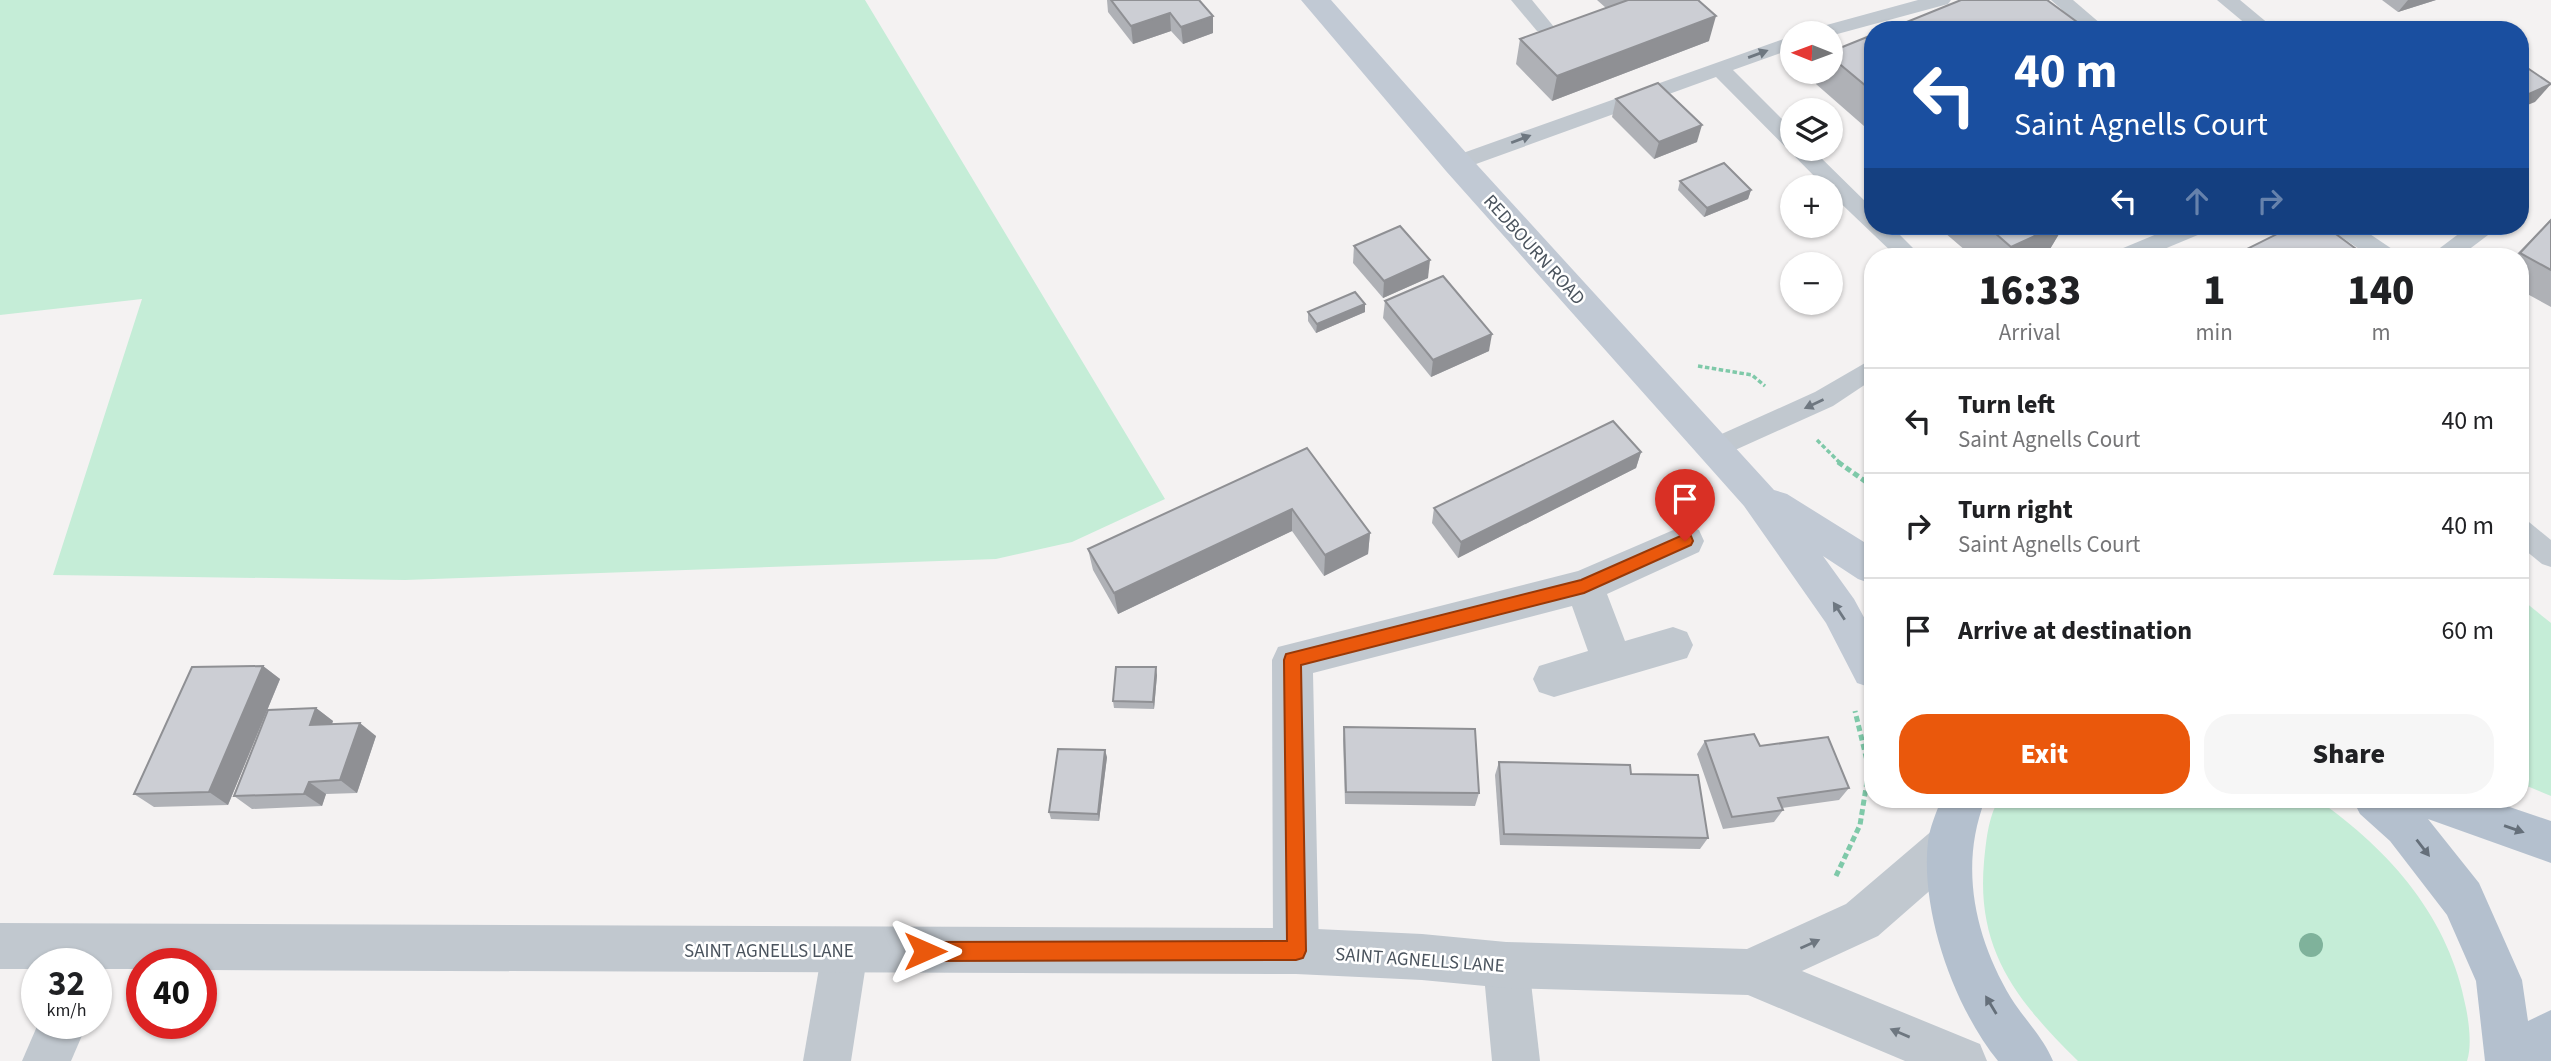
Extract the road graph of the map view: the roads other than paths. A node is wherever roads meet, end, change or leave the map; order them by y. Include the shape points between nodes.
1 (1315, 0) edge
2 (1521, 0) edge
3 (1941, 0) edge
4 (2061, 0) edge
5 (2227, 0) edge
6 (2087, 21) edge
7 (2254, 21) edge
8 (1544, 27) edge
9 (1843, 27) edge
10 (1780, 46) edge
11 (1719, 68) junction
12 (1780, 130) edge
13 (1811, 161) edge
14 (1457, 163) junction
15 (1864, 213) edge
16 (1887, 235) edge
17 (2176, 235) edge
18 (2356, 235) edge
19 (2472, 235) edge
20 (1901, 248) edge
21 (2145, 248) edge
22 (2374, 248) edge
23 (2456, 248) edge
24 (1864, 373) edge
25 (1715, 448) junction
26 (1757, 495) junction
27 (2529, 538) edge
28 (1685, 541) dead end
29 (2551, 556) edge
30 (1864, 562) edge
31 (1584, 586) junction
32 (1673, 645) dead end
33 (1613, 662) junction
34 (1554, 679) dead end
35 (1862, 684) edge
36 (2385, 808) edge
37 (2454, 808) edge
38 (1951, 818) edge
39 (2551, 842) edge
40 (0, 946) edge
41 (21, 948) edge
42 (845, 951) junction
43 (1296, 951) junction
44 (112, 956) edge
45 (1506, 965) junction
46 (1748, 972) junction
47 (2551, 1034) edge
48 (56, 1039) edge
49 (46, 1061) edge
50 (827, 1061) edge
51 (1516, 1061) edge
52 (1963, 1061) edge
53 (2029, 1061) edge
54 (2509, 1061) edge

1 - 14 main road, REDBOURN ROAD
2 - 8 lane
3 - 9 lane
4 - 6 lane
5 - 7 lane
11 -> 10 lane
11 - 12 lane
14 -> 11 lane
13 - 15 lane
14 - 25 main road, REDBOURN ROAD
16 - 20 lane
17 - 21 lane
18 - 22 lane
19 - 23 lane
24 -> 25 lane via 1824,399
25 - 26 main road, REDBOURN ROAD
26 - 30 main road, REDBOURN ROAD
35 -> 26 main road, REDBOURN ROAD via 1840,611
27 - 29 lane
28 - 31 street
31 - 33 street
31 - 43 street via 1292,660
32 - 33 street
33 - 34 street
36 -> 54 main road via 2406,826 2463,899 2499,980
37 -> 39 main road
46 -> 38 street, SAINT AGNELLS LANE via 1862,920
53 -> 38 main road via 1975,978 1953,908
40 - 41 street, SAINT AGNELLS LANE
42 - 43 street, SAINT AGNELLS LANE
42 - 44 street, SAINT AGNELLS LANE
42 - 50 street
43 - 45 street, SAINT AGNELLS LANE
45 - 46 street, SAINT AGNELLS LANE
45 - 51 street
52 -> 46 street, SAINT AGNELLS LANE
47 - 54 main road
48 - 49 street

